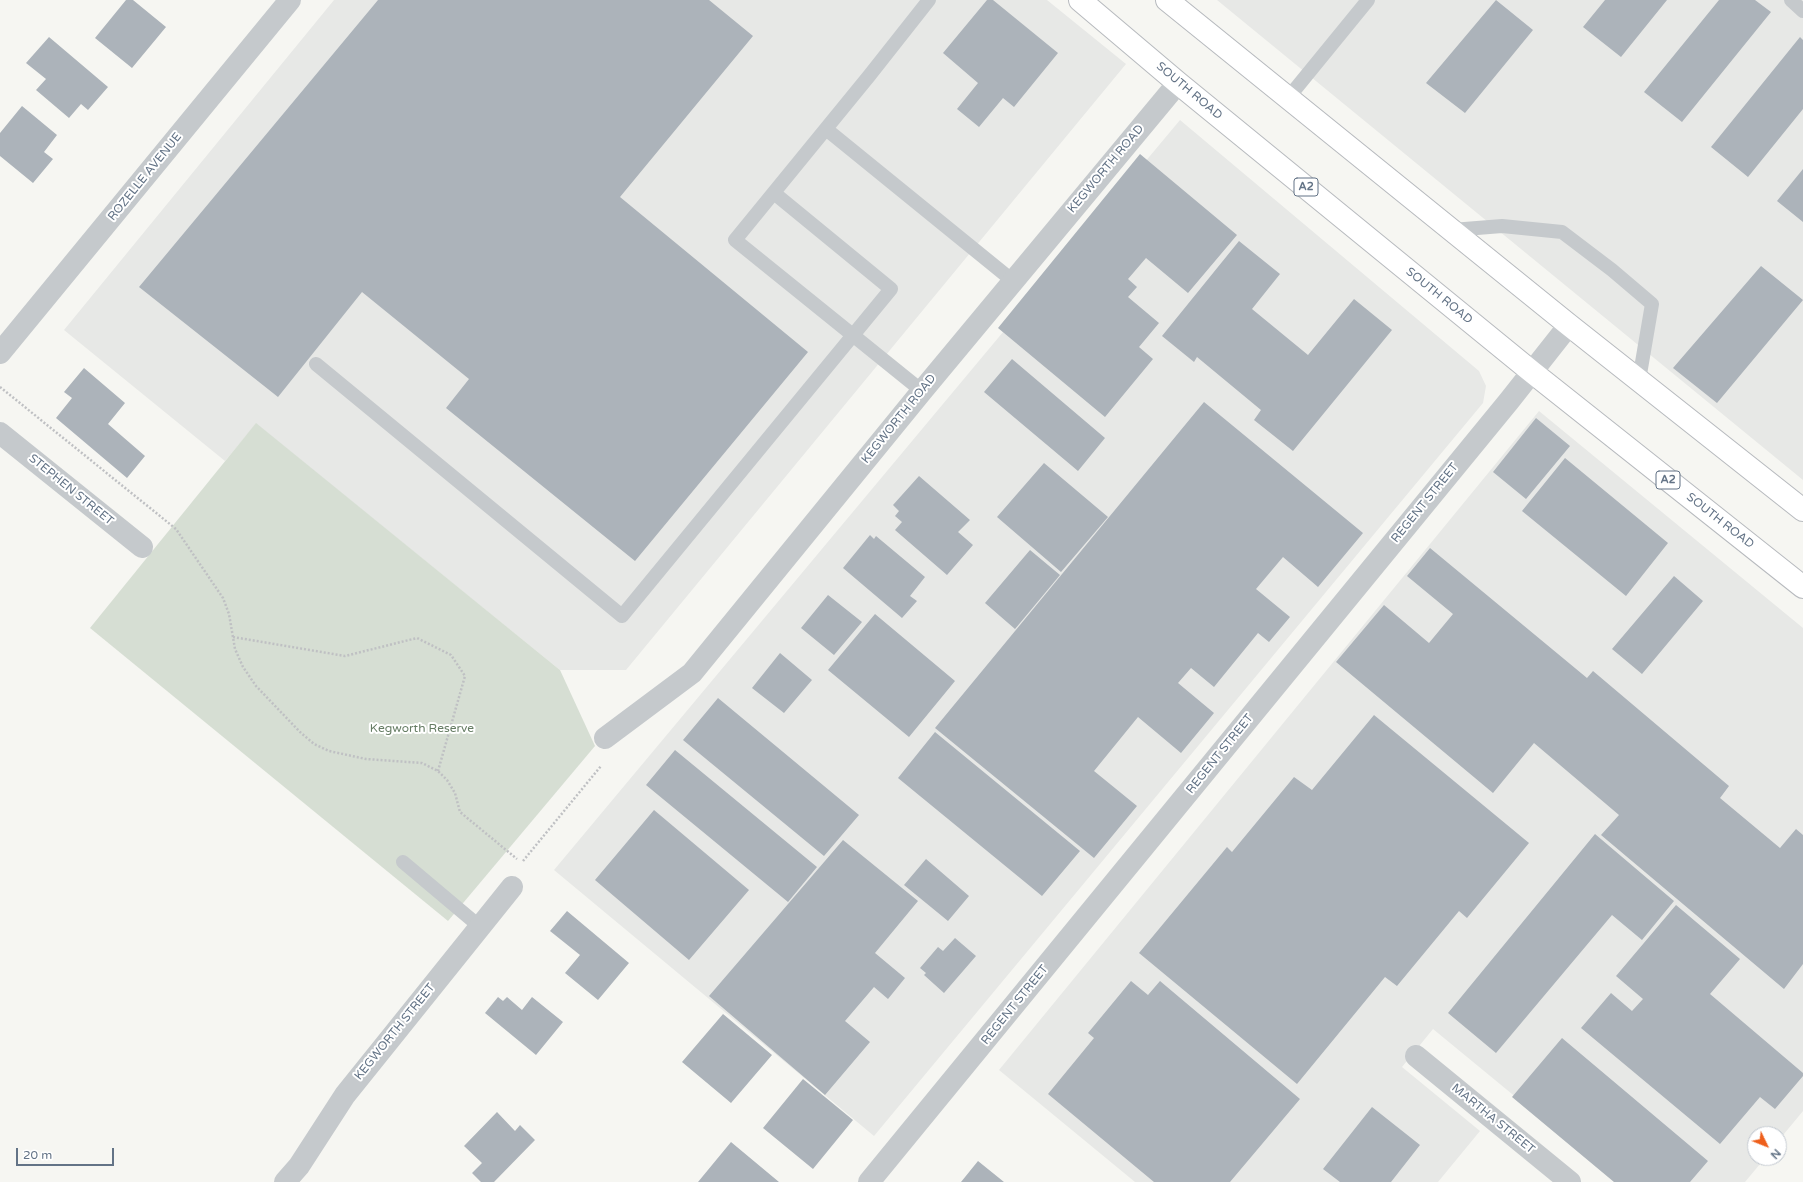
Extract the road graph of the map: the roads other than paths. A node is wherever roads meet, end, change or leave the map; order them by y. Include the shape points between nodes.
1 (290, 0) edge
2 (929, 0) edge
3 (1080, 0) edge
4 (1167, 0) edge
5 (1368, 0) edge
6 (1791, 0) edge
7 (1803, 11) edge
8 (1178, 83) junction
9 (1288, 98) junction
10 (826, 129) junction
11 (774, 193) junction
12 (1452, 230) junction
13 (1013, 281) junction
14 (1569, 325) junction
15 (853, 336) junction
16 (0, 353) edge
17 (316, 364) dead end
18 (1532, 372) junction
19 (1639, 380) junction
20 (922, 391) junction
21 (0, 433) edge
22 (1803, 510) edge
23 (142, 547) dead end
24 (1803, 587) edge
25 (605, 738) road end
26 (403, 862) dead end
27 (512, 887) dead end
28 (479, 926) junction
29 (1416, 1056) dead end
30 (285, 1182) edge
31 (869, 1182) edge
32 (1570, 1182) edge

1 - 16 street, ROZELLE AVENUE
2 - 10 lane
3 - 8 highway, SOUTH ROAD / A2
4 - 9 highway
5 - 9 lane
6 - 7 lane
8 - 13 street, KEGWORTH ROAD
8 - 18 highway, SOUTH ROAD / A2
9 - 12 highway
10 - 11 lane
10 - 13 lane
11 - 15 lane via 891,289
11 - 15 lane via 735,240
12 - 14 highway
12 - 19 lane via 1502,226 1562,232 1612,270 1652,304
13 - 20 street, KEGWORTH ROAD
14 - 18 street, REGENT STREET
14 - 19 highway
15 - 17 lane via 622,616
15 - 20 lane
18 - 24 highway, SOUTH ROAD / A2
18 - 31 street, REGENT STREET
19 - 22 highway
20 - 25 street, KEGWORTH ROAD via 692,673
21 - 23 street, STEPHEN STREET
26 - 28 lane
27 - 28 street, KEGWORTH STREET
28 - 30 street, KEGWORTH STREET via 345,1095 299,1166
29 - 32 street, MARTHA STREET

